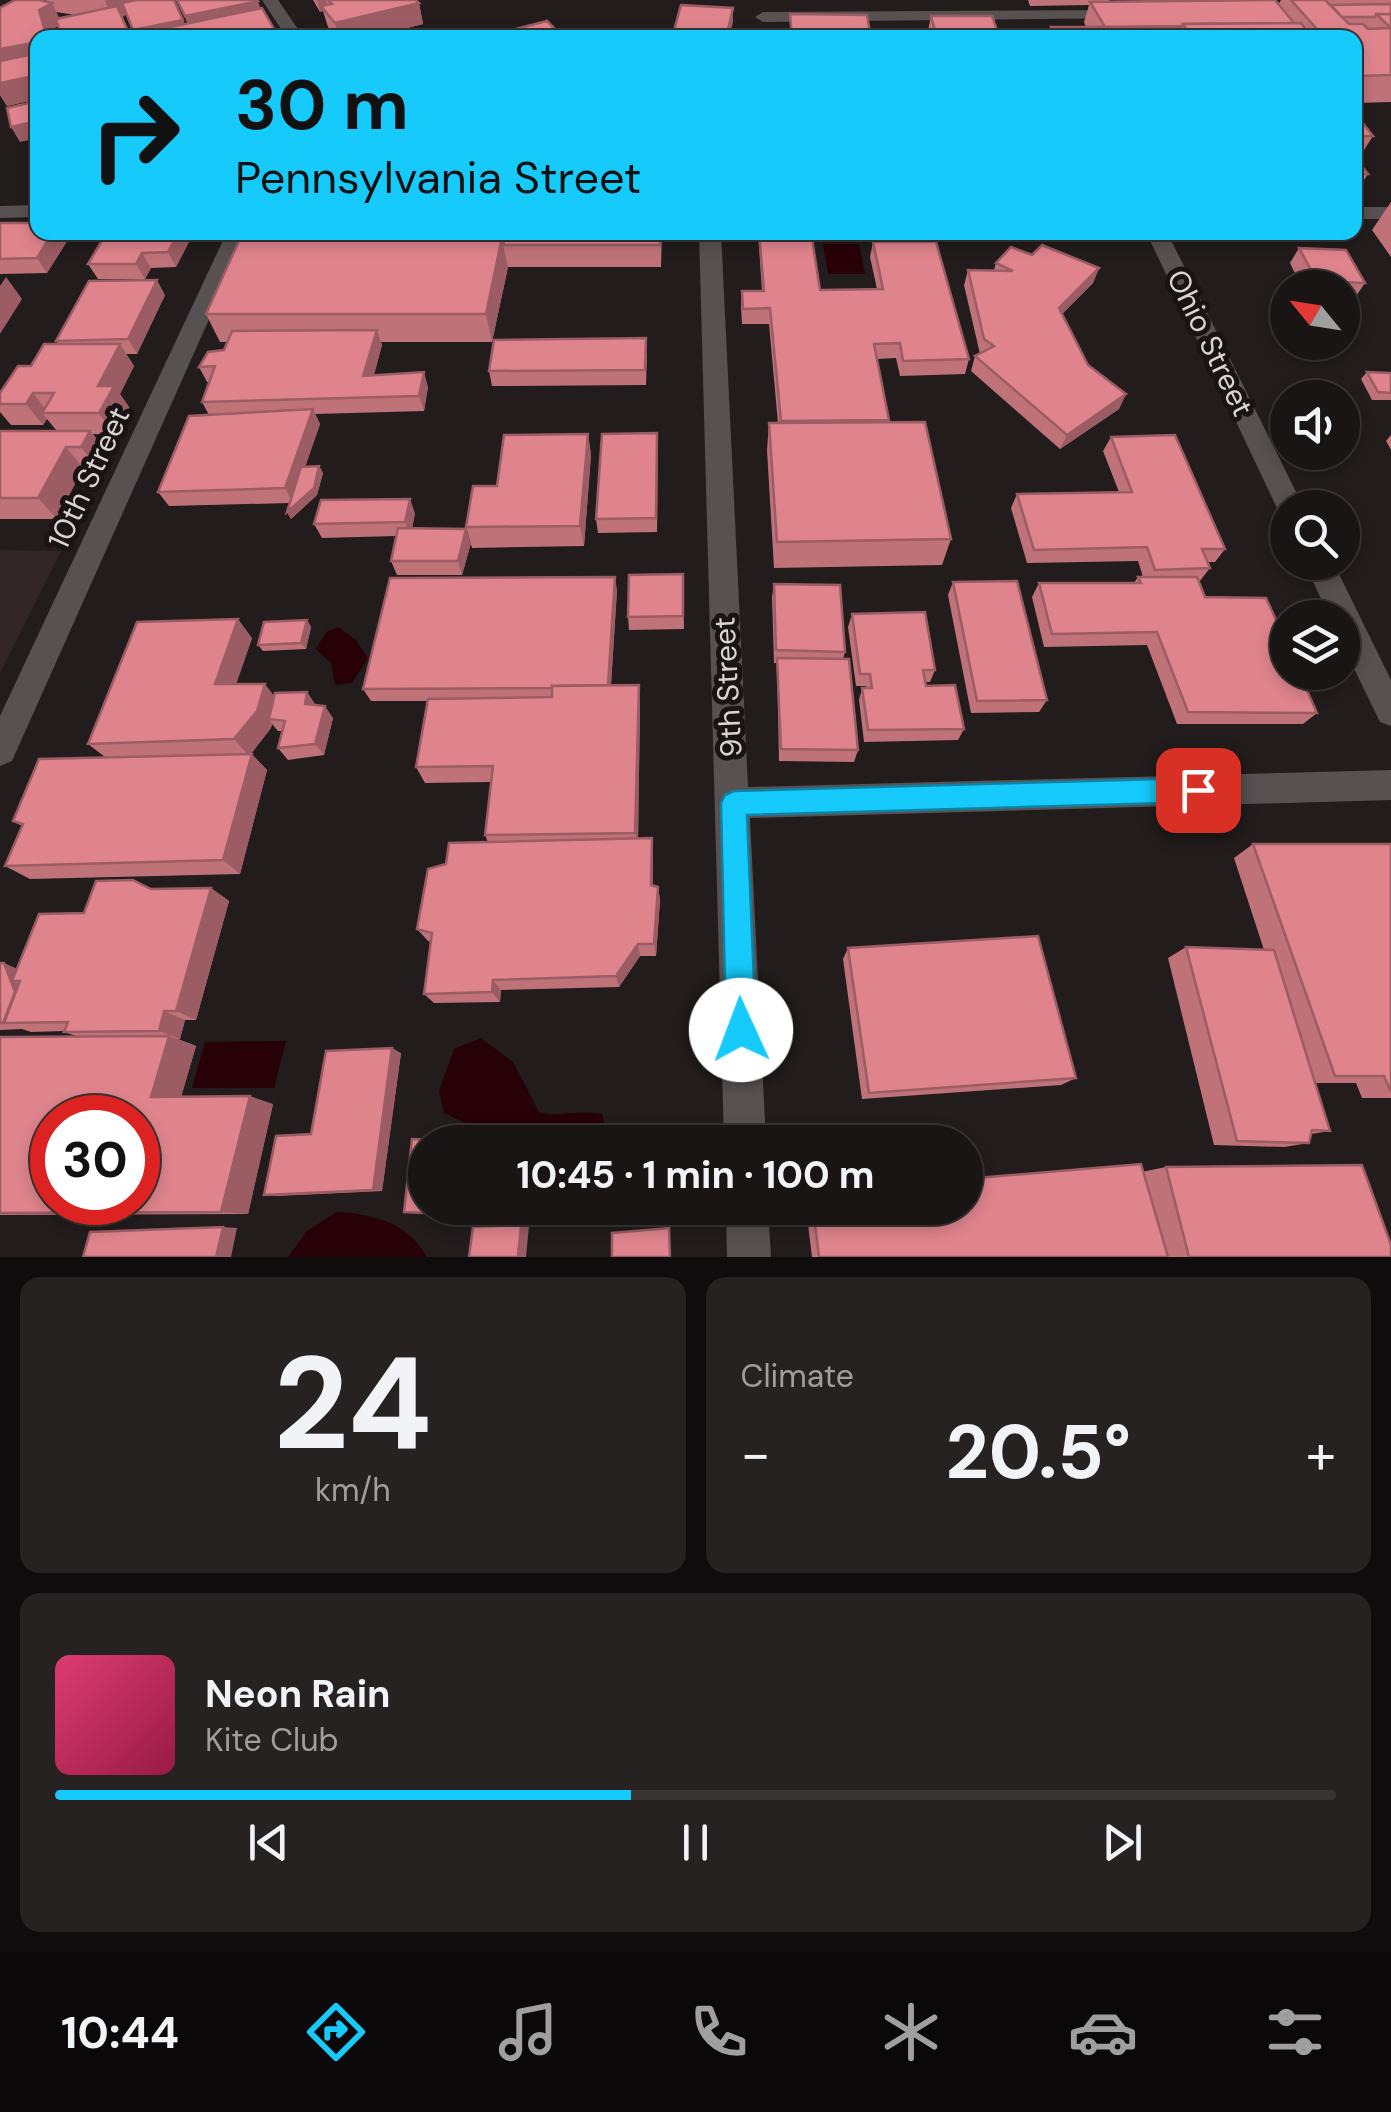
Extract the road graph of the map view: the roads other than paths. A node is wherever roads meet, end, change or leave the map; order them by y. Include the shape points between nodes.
1 (270, 0) edge
2 (1117, 8) edge
3 (1141, 15) edge
4 (291, 30) edge
5 (759, 30) edge
6 (0, 203) edge
7 (30, 211) edge
8 (1, 212) edge
9 (1362, 213) edge
10 (1391, 213) edge
11 (234, 240) edge
12 (710, 240) edge
13 (1160, 240) edge
14 (1282, 490) edge
15 (1327, 580) edge
16 (1391, 712) edge
17 (0, 751) edge
18 (1391, 785) edge
19 (734, 803) junction
20 (744, 1125) edge
21 (748, 1225) edge
22 (749, 1257) edge

1 - 4 street
2 - 3 street
2 - 5 street via 757,13
6 - 8 street
7 - 8 street
9 - 10 street
11 - 17 street, 10th Street
12 - 19 street, 9th Street
13 - 14 street, Ohio Street
15 - 16 street
18 - 19 street
19 - 20 street, 9th Street
21 - 22 street

